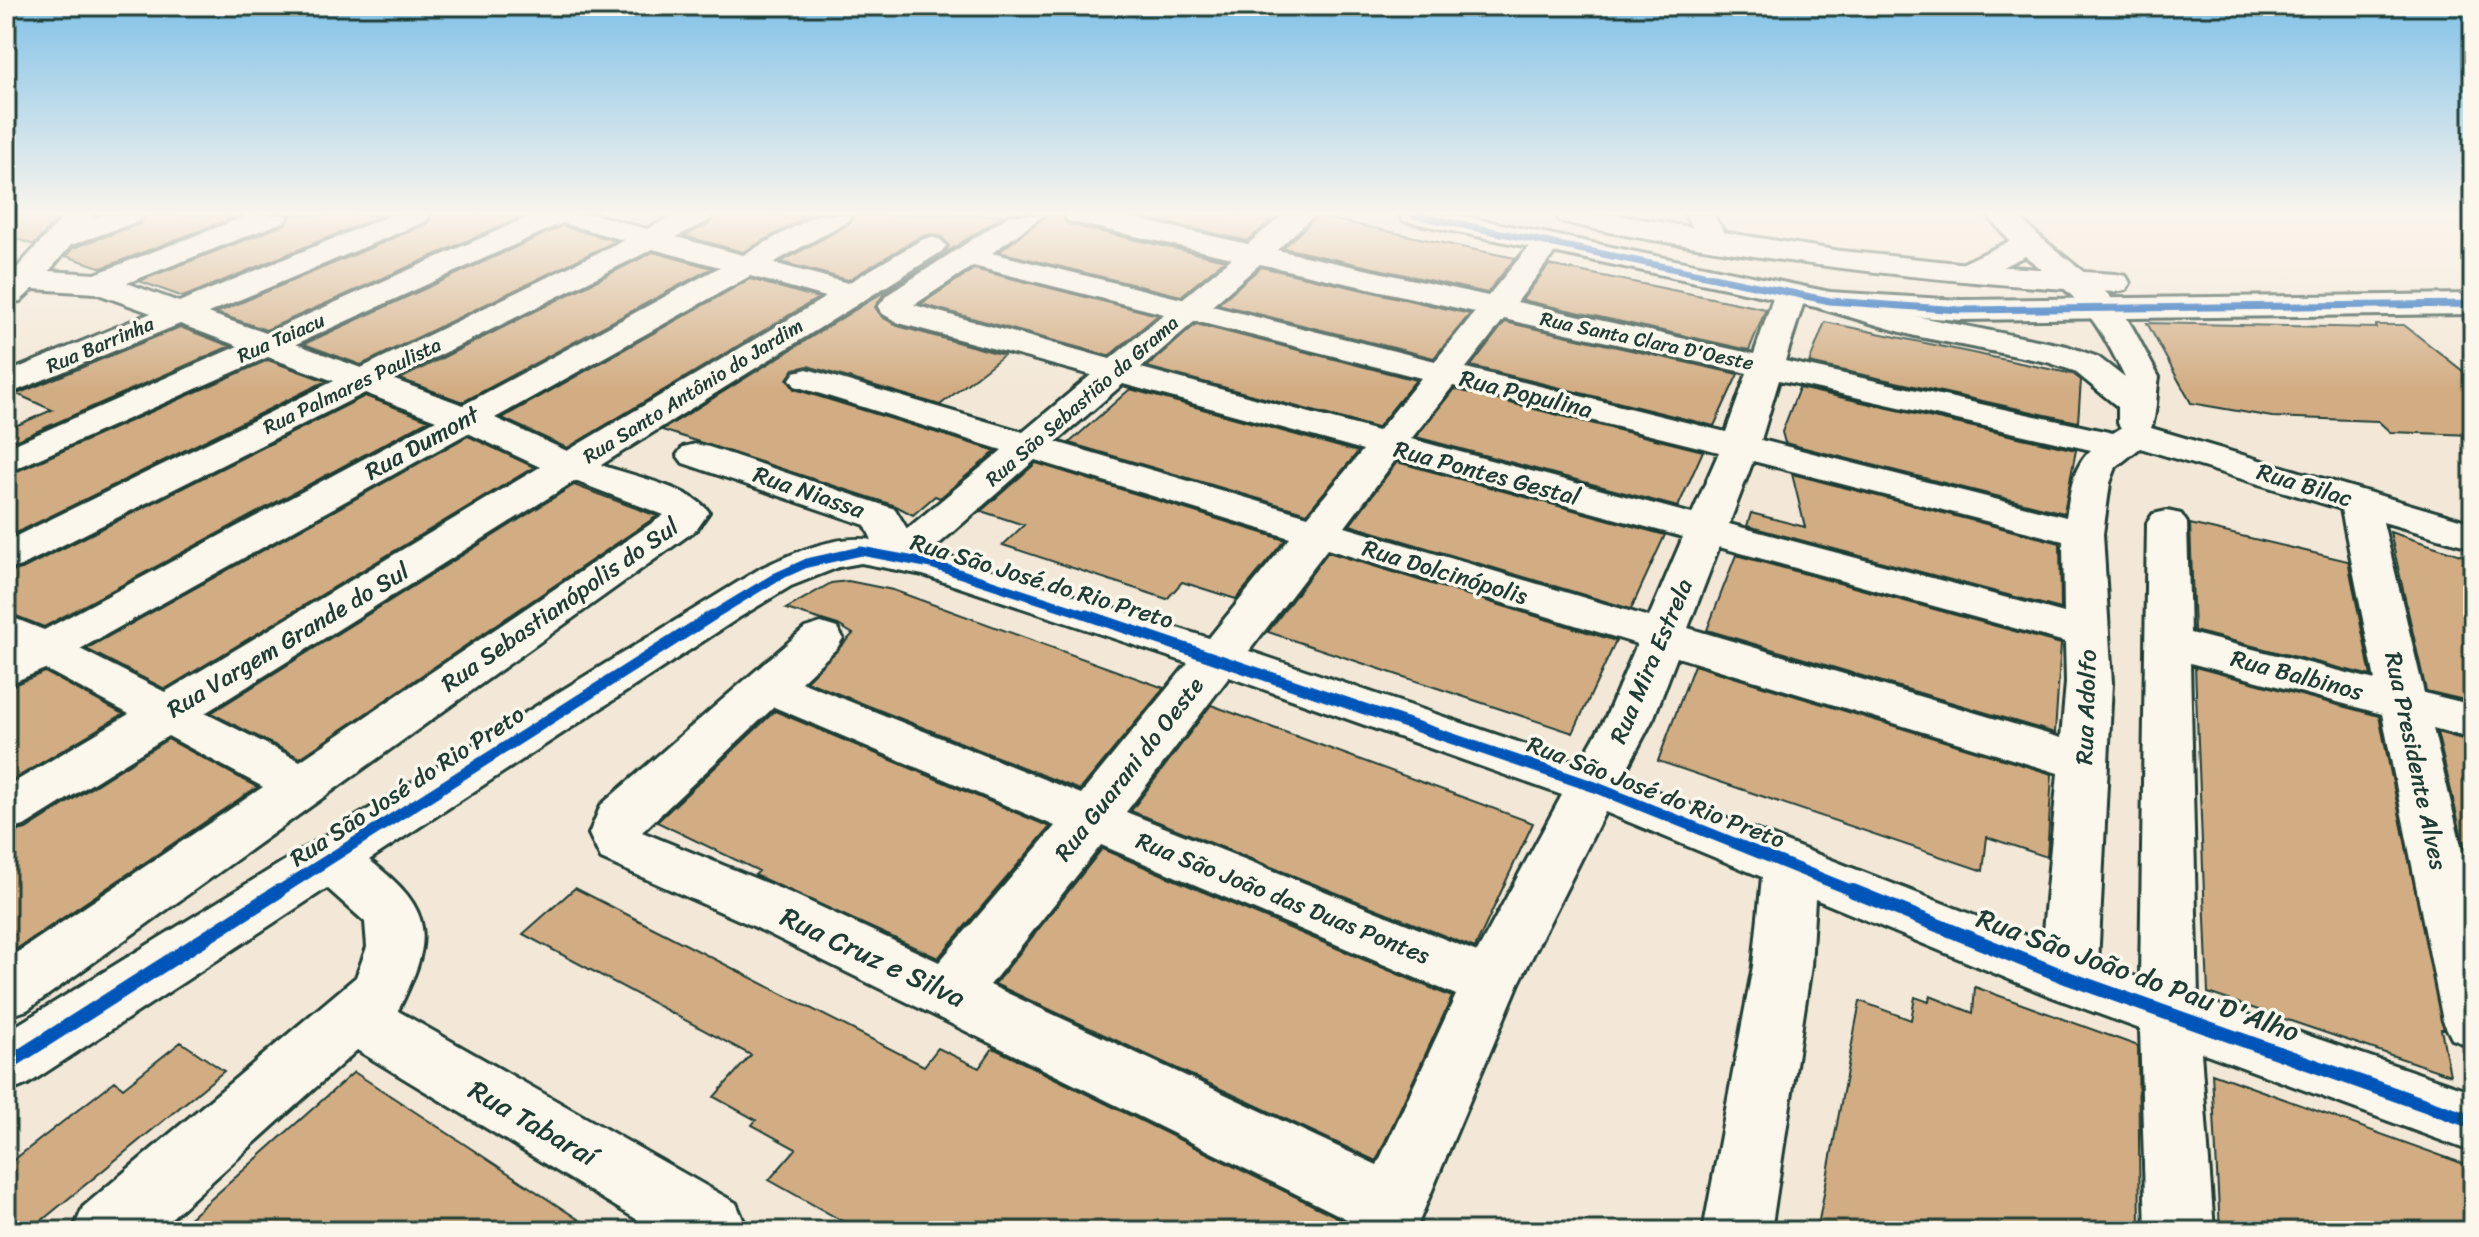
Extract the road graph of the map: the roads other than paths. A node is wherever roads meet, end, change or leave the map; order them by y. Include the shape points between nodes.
1 (30, 273) edge
2 (127, 273) edge
3 (275, 273) edge
4 (428, 273) edge
5 (580, 273) edge
6 (732, 273) edge
7 (778, 273) edge
8 (886, 273) edge
9 (943, 273) edge
10 (1036, 273) edge
11 (1233, 273) edge
12 (1333, 273) edge
13 (1524, 273) edge
14 (1718, 273) edge
15 (1976, 273) edge
16 (2066, 273) edge
17 (2078, 282) junction
18 (98, 284) junction
19 (16, 288) edge
20 (2473, 289) edge
21 (851, 294) junction
22 (1810, 298) junction
23 (2473, 304) edge
24 (1496, 309) junction
25 (1188, 310) junction
26 (2105, 310) junction
27 (175, 314) junction
28 (264, 346) junction
29 (2055, 353) junction
30 (1767, 366) junction
31 (1115, 372) junction
32 (1444, 374) junction
33 (807, 379) dead end
34 (362, 380) junction
35 (6, 385) edge
36 (468, 419) junction
37 (2130, 428) junction
38 (1385, 446) junction
39 (1740, 446) junction
40 (1027, 448) junction
41 (696, 455) dead end
42 (6, 462) edge
43 (570, 467) junction
44 (2359, 502) junction
45 (2167, 523) dead end
46 (1706, 531) junction
47 (1316, 534) junction
48 (2083, 534) junction
49 (2473, 536) edge
50 (900, 556) junction
51 (6, 557) edge
52 (2089, 634) junction
53 (821, 638) dead end
54 (1663, 638) junction
55 (2167, 642) junction
56 (19, 649) edge
57 (1218, 657) junction
58 (765, 685) junction
59 (2403, 703) junction
60 (165, 714) junction
61 (2473, 722) edge
62 (2084, 763) junction
63 (302, 785) junction
64 (1595, 787) junction
65 (6, 812) edge
66 (1087, 819) junction
67 (329, 860) junction
68 (1790, 866) junction
69 (2068, 978) junction
70 (1490, 983) junction
71 (6, 992) edge
72 (949, 992) junction
73 (2169, 1015) junction
74 (355, 1017) junction
75 (2473, 1021) edge
76 (6, 1065) edge
77 (2473, 1122) edge
78 (1387, 1218) edge
79 (713, 1229) edge
80 (107, 1231) edge
81 (1737, 1231) edge
82 (2180, 1231) edge

1 - 19 street
2 - 18 street
3 - 27 street, Rua Barrinha
4 - 28 street, Rua Taiacu
5 - 34 street, Rua Palmares Paulista
6 - 36 street, Rua Dumont
7 - 21 street
8 - 21 street, Rua Santo Antônio do Jardim
9 - 31 street, Rua Pontes Gestal via 894,307
10 - 25 street, Rua Populina
11 - 25 street, Rua São Sebastião da Grama
12 - 24 street, Rua Santa Clara D'Oeste
13 - 24 street, Rua Guarani do Oeste
14 - 22 street
15 - 17 street
16 - 17 street
17 - 20 street
17 - 26 street
18 - 19 street, Rua Sebastianópolis do Sul
18 - 27 street, Rua Sebastianópolis do Sul
21 - 43 street, Rua Santo Antônio do Jardim
22 - 26 street via 1960,310
22 - 29 street, Rua Bilac via 1901,323
22 - 30 street, Rua Mira Estrela
23 - 26 street
24 - 30 street, Rua Santa Clara D'Oeste
24 - 32 street, Rua Guarani do Oeste
25 - 31 street, Rua São Sebastião da Grama
25 - 32 street, Rua Populina
26 - 29 street
26 - 37 street via 2142,377
27 - 28 street, Rua Sebastianópolis do Sul
27 - 35 street, Rua Barrinha
28 - 34 street, Rua Sebastianópolis do Sul
28 - 42 street, Rua Taiacu
29 - 37 street, Rua Bilac via 2086,364
30 - 37 street, Rua Santa Clara D'Oeste
30 - 39 street, Rua Mira Estrela
31 - 38 street, Rua Pontes Gestal
31 - 40 street, Rua São Sebastião da Grama
32 - 38 street, Rua Guarani do Oeste
32 - 39 street, Rua Populina
33 - 40 street, Rua Dolcinópolis
34 - 36 street, Rua Sebastianópolis do Sul
34 - 51 street, Rua Palmares Paulista
36 - 43 street, Rua Sebastianópolis do Sul
36 - 56 street, Rua Dumont
37 - 44 street, Rua Bilac
37 - 48 street, Rua Adolfo via 2099,463
38 - 46 street, Rua Pontes Gestal
38 - 47 street, Rua Guarani do Oeste
39 - 46 street, Rua Mira Estrela
39 - 48 street, Rua Populina
40 - 47 street, Rua Dolcinópolis
40 - 50 street, Rua São Sebastião da Grama
41 - 50 street, Rua Niassa via 881,517
43 - 60 street, Rua Vargem Grande do Sul
43 - 63 street, Rua Sebastianópolis do Sul via 685,507 689,515
44 - 49 street, Rua Bilac
44 - 59 street, Rua Presidente Alves
45 - 55 street
46 - 52 street, Rua Pontes Gestal
46 - 54 street, Rua Mira Estrela
47 - 54 street, Rua Dolcinópolis
47 - 57 street, Rua Guarani do Oeste
48 - 52 street, Rua Adolfo
50 - 57 street, Rua São José do Rio Preto
50 - 67 street, Rua São José do Rio Preto via 861,551 835,555 776,577
52 - 62 street, Rua Adolfo
53 - 58 street, Rua Cruz e Silva
54 - 62 street, Rua Dolcinópolis
54 - 64 street, Rua Mira Estrela
55 - 59 street, Rua Balbinos
55 - 73 street
56 - 60 street
57 - 64 street, Rua São José do Rio Preto
57 - 66 street, Rua Guarani do Oeste
58 - 66 street, Rua São João das Duas Pontes
58 - 72 street, Rua Cruz e Silva via 619,819 615,834 620,845
59 - 61 street, Rua Balbinos
59 - 75 street, Rua Presidente Alves
60 - 63 street
60 - 65 street, Rua Vargem Grande do Sul
62 - 69 street, Rua Adolfo
63 - 71 street, Rua Sebastianópolis do Sul
64 - 68 street, Rua São José do Rio Preto
64 - 70 street, Rua Mira Estrela
66 - 70 street, Rua São João das Duas Pontes
66 - 72 street, Rua Guarani do Oeste
67 - 74 street via 386,903 398,933 393,963 377,995
67 - 76 street, Rua São José do Rio Preto
68 - 69 street, Rua São João do Pau D'Alho
68 - 81 street, Rua São José do Rio Preto via 1782,966
69 - 73 street, Rua São João do Pau D'Alho
70 - 78 street, Rua Mira Estrela
72 - 78 street, Rua Cruz e Silva
73 - 77 street, Rua São João do Pau D'Alho
73 - 82 street
74 - 79 street, Rua Tabaraí
74 - 80 street

